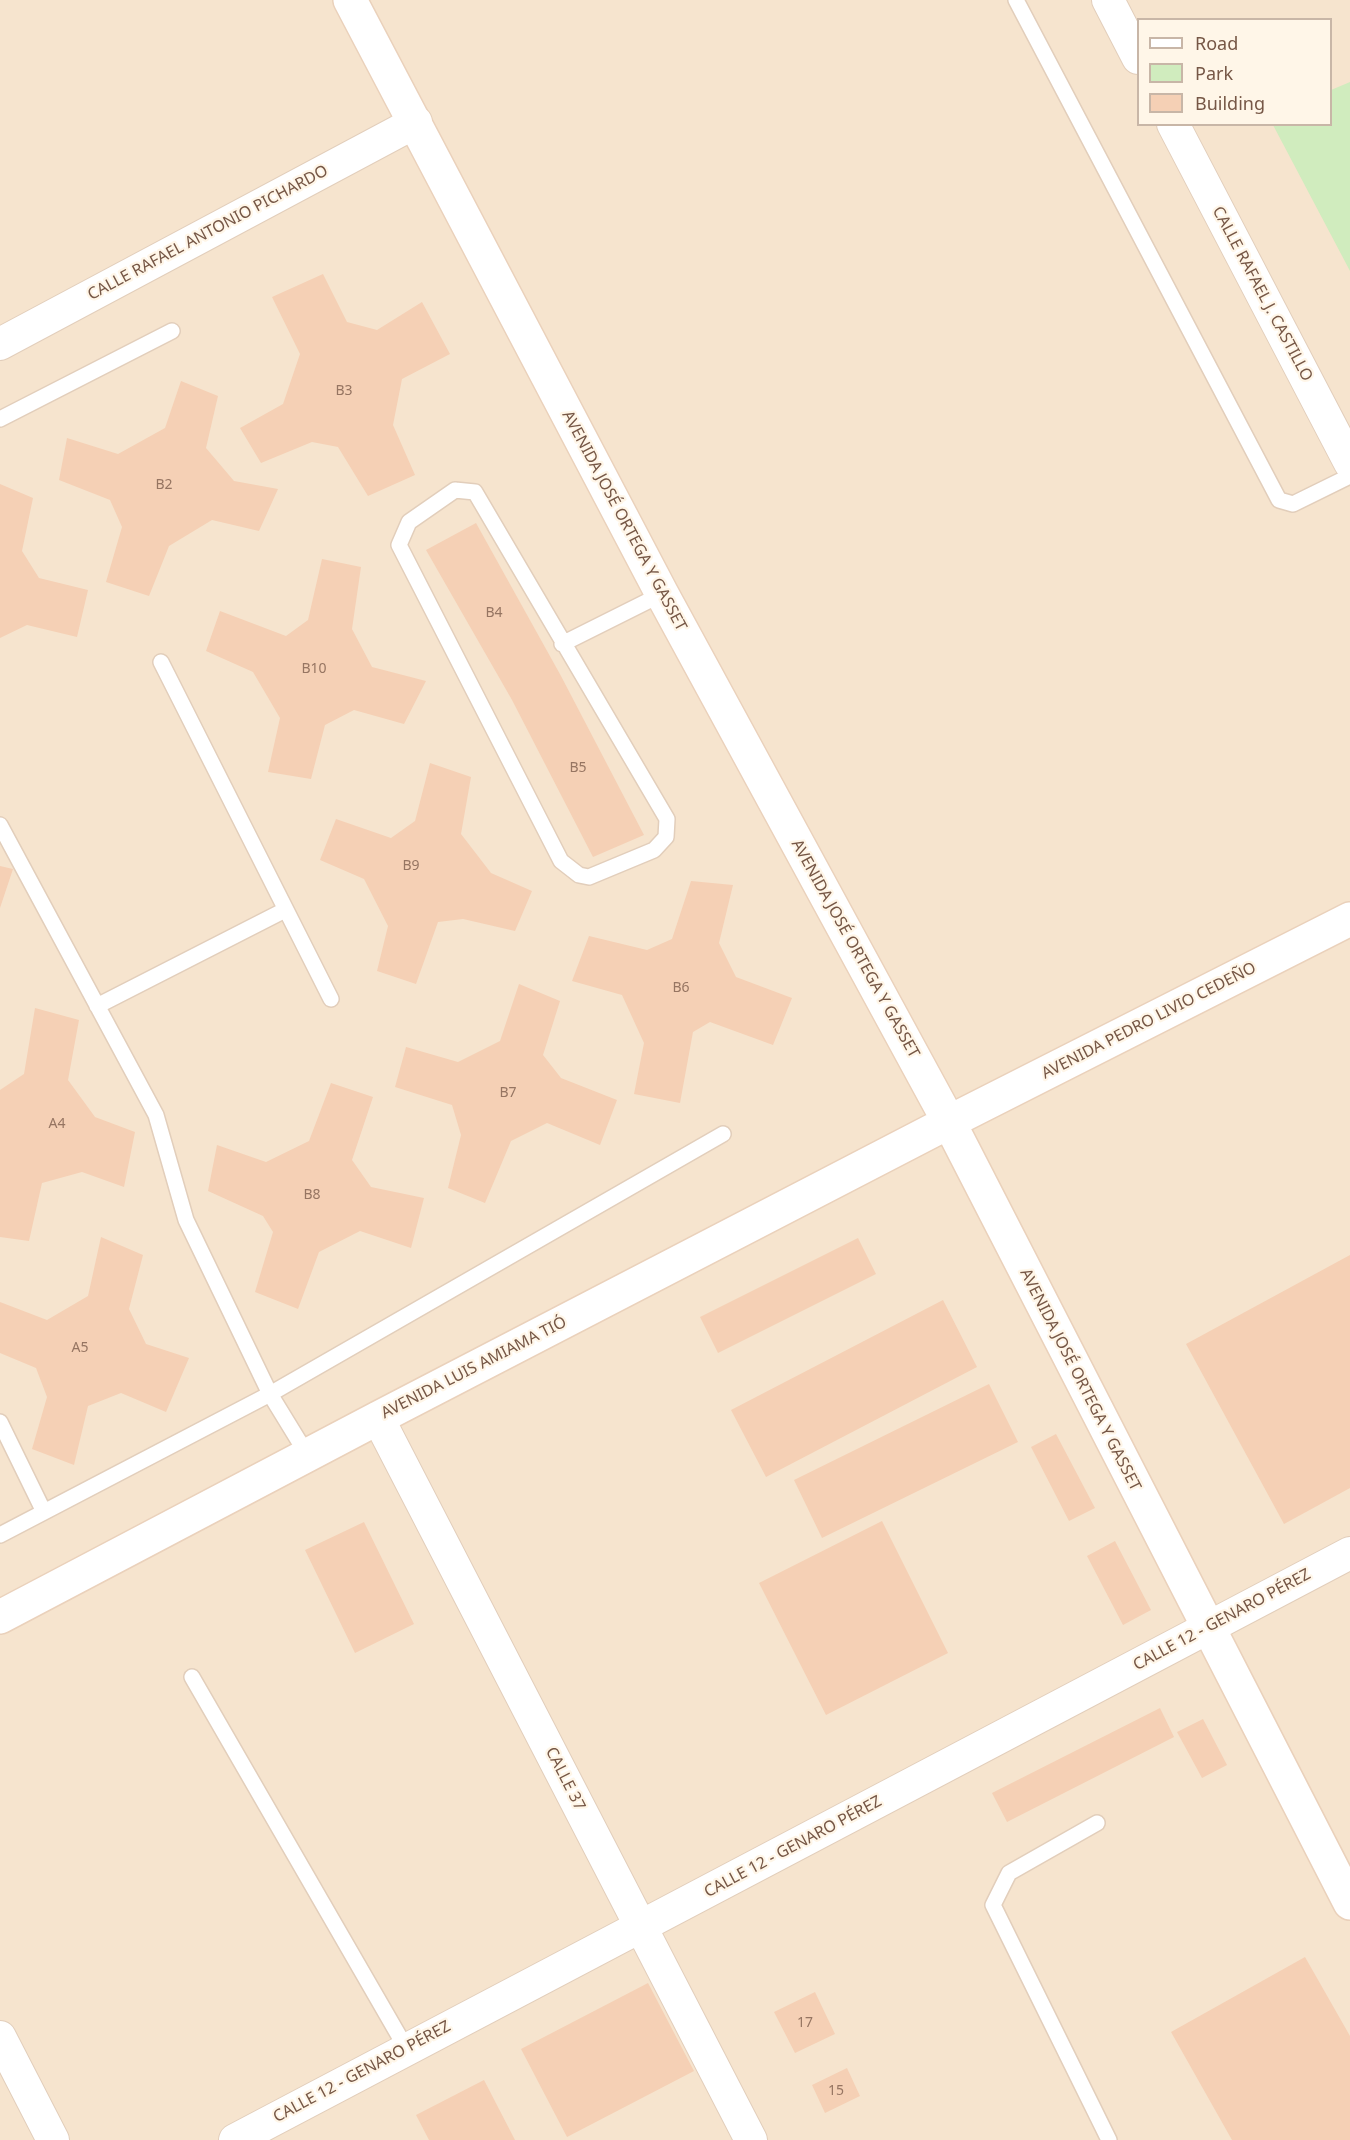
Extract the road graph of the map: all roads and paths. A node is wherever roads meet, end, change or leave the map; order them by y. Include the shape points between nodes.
1 (350, 0) edge
2 (1016, 0) edge
3 (1108, 0) edge
4 (1137, 56) edge
5 (416, 122) junction
6 (1174, 126) edge
7 (172, 331) dead end
8 (0, 344) edge
9 (0, 419) edge
10 (1350, 463) edge
11 (1350, 476) edge
12 (662, 594) junction
13 (562, 644) junction
14 (161, 662) dead end
15 (0, 825) edge
16 (285, 910) junction
17 (1350, 919) edge
18 (332, 999) dead end
19 (97, 1006) junction
20 (949, 1122) junction
21 (723, 1134) dead end
22 (270, 1394) junction
23 (378, 1418) junction
24 (0, 1422) edge
25 (308, 1456) junction
26 (44, 1512) junction
27 (0, 1535) edge
28 (1350, 1553) edge
29 (0, 1617) edge
30 (1206, 1628) junction
31 (192, 1677) dead end
32 (1097, 1823) dead end
33 (1350, 1903) edge
34 (642, 1928) junction
35 (0, 2037) edge
36 (406, 2048) junction
37 (52, 2140) edge
38 (235, 2140) edge
39 (751, 2140) edge
40 (1108, 2140) edge

1 - 5 main road, AVENIDA JOSÉ ORTEGA Y GASSET
2 - 11 lane via 1279,500 1293,504
3 - 4 street
5 - 8 street, CALLE RAFAEL ANTONIO PICHARDO
5 - 12 main road, AVENIDA JOSÉ ORTEGA Y GASSET
6 - 10 street, CALLE RAFAEL J. CASTILLO
7 - 9 lane
12 - 13 lane
12 - 20 main road, AVENIDA JOSÉ ORTEGA Y GASSET
13 - 13 lane via 475,492 454,490 409,522 399,545 561,861 579,875 589,877 654,850 666,837 667,819
14 - 16 lane
15 - 19 lane
16 - 18 lane
16 - 19 lane
17 - 20 main road, AVENIDA PEDRO LIVIO CEDEÑO
19 - 22 lane via 156,1115 186,1220
20 - 23 main road, AVENIDA LUIS AMIAMA TIÓ
20 - 30 main road, AVENIDA JOSÉ ORTEGA Y GASSET
21 - 22 lane
22 - 25 lane
22 - 26 lane
23 - 25 main road, AVENIDA LUIS AMIAMA TIÓ
23 - 34 street, CALLE 37
24 - 26 lane
25 - 29 main road, AVENIDA LUIS AMIAMA TIÓ
26 - 27 lane
28 - 30 street, CALLE 12 - GENARO PÉREZ
30 - 33 main road, AVENIDA JOSÉ ORTEGA Y GASSET
30 - 34 street, CALLE 12 - GENARO PÉREZ
31 - 36 lane
32 - 40 lane via 1009,1873 993,1905
34 - 36 street, CALLE 12 - GENARO PÉREZ
34 - 39 street, CALLE 37
35 - 37 street
36 - 38 street, CALLE 12 - GENARO PÉREZ

